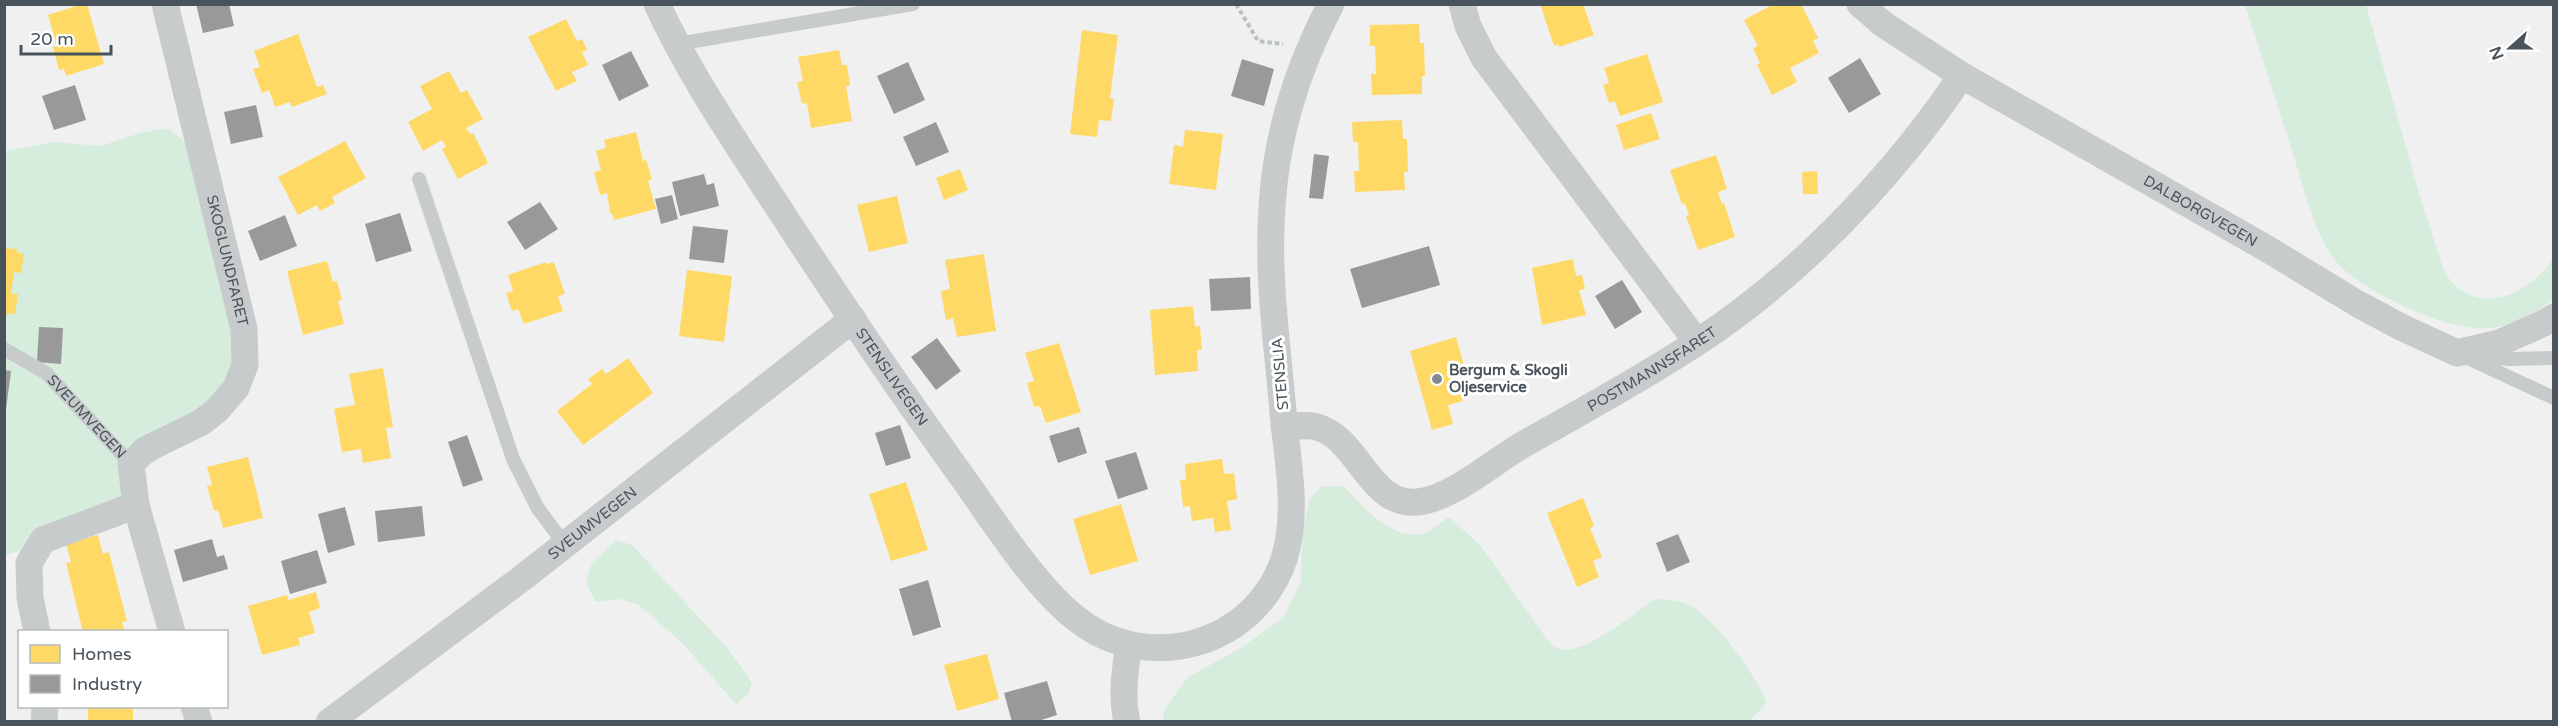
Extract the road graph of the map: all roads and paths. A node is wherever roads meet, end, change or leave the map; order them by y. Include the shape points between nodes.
1 (165, 4) edge
2 (657, 4) edge
3 (913, 4) edge
4 (1236, 4) edge
5 (1331, 4) edge
6 (1462, 4) edge
7 (1860, 4) edge
8 (1311, 43) junction
9 (676, 44) junction
10 (1961, 75) junction
11 (419, 179) dead end
12 (2553, 317) edge
13 (853, 319) junction
14 (1697, 342) junction
15 (4, 349) edge
16 (2457, 353) junction
17 (2553, 358) edge
18 (2553, 398) edge
19 (1284, 427) junction
20 (131, 464) junction
21 (136, 505) junction
22 (565, 544) junction
23 (37, 630) edge
24 (171, 630) edge
25 (1129, 645) junction
26 (329, 722) edge
27 (1126, 722) edge

1 - 20 street, SKOGLUNDFARET via 244,328 245,364 236,388 217,410 202,422 144,450
2 - 9 street, STENSLIVEGEN
3 - 9 lane
4 - 8 path via 1258,41
5 - 8 street, STENSLIA
6 - 14 street via 1484,58
7 - 10 street, DALBORGVEGEN via 1883,24
8 - 19 street, STENSLIA via 1283,132 1272,205 1271,282
9 - 13 street, STENSLIVEGEN via 727,129
10 - 14 street, POSTMANNSFARET via 1946,101 1846,220 1746,308
10 - 16 street, DALBORGVEGEN via 2358,304
11 - 22 lane via 513,459 537,507
12 - 16 street via 2499,342
13 - 22 street, SVEUMVEGEN
13 - 25 street, STENSLIVEGEN via 900,390 1047,590 1088,628
14 - 19 street, POSTMANNSFARET via 1455,487 1417,502 1394,498 1384,491 1330,433 1314,427
15 - 20 lane, SVEUMVEGEN via 46,373
16 - 17 lane via 2510,359
16 - 18 lane
19 - 25 street, STENSLIA via 1291,521 1284,557 1270,588 1237,624 1211,638 1180,647
20 - 21 street, SVEUMVEGEN
21 - 23 street via 43,540 29,562
21 - 24 street, SVEUMVEGEN
22 - 26 street, SVEUMVEGEN
25 - 27 street via 1124,684

